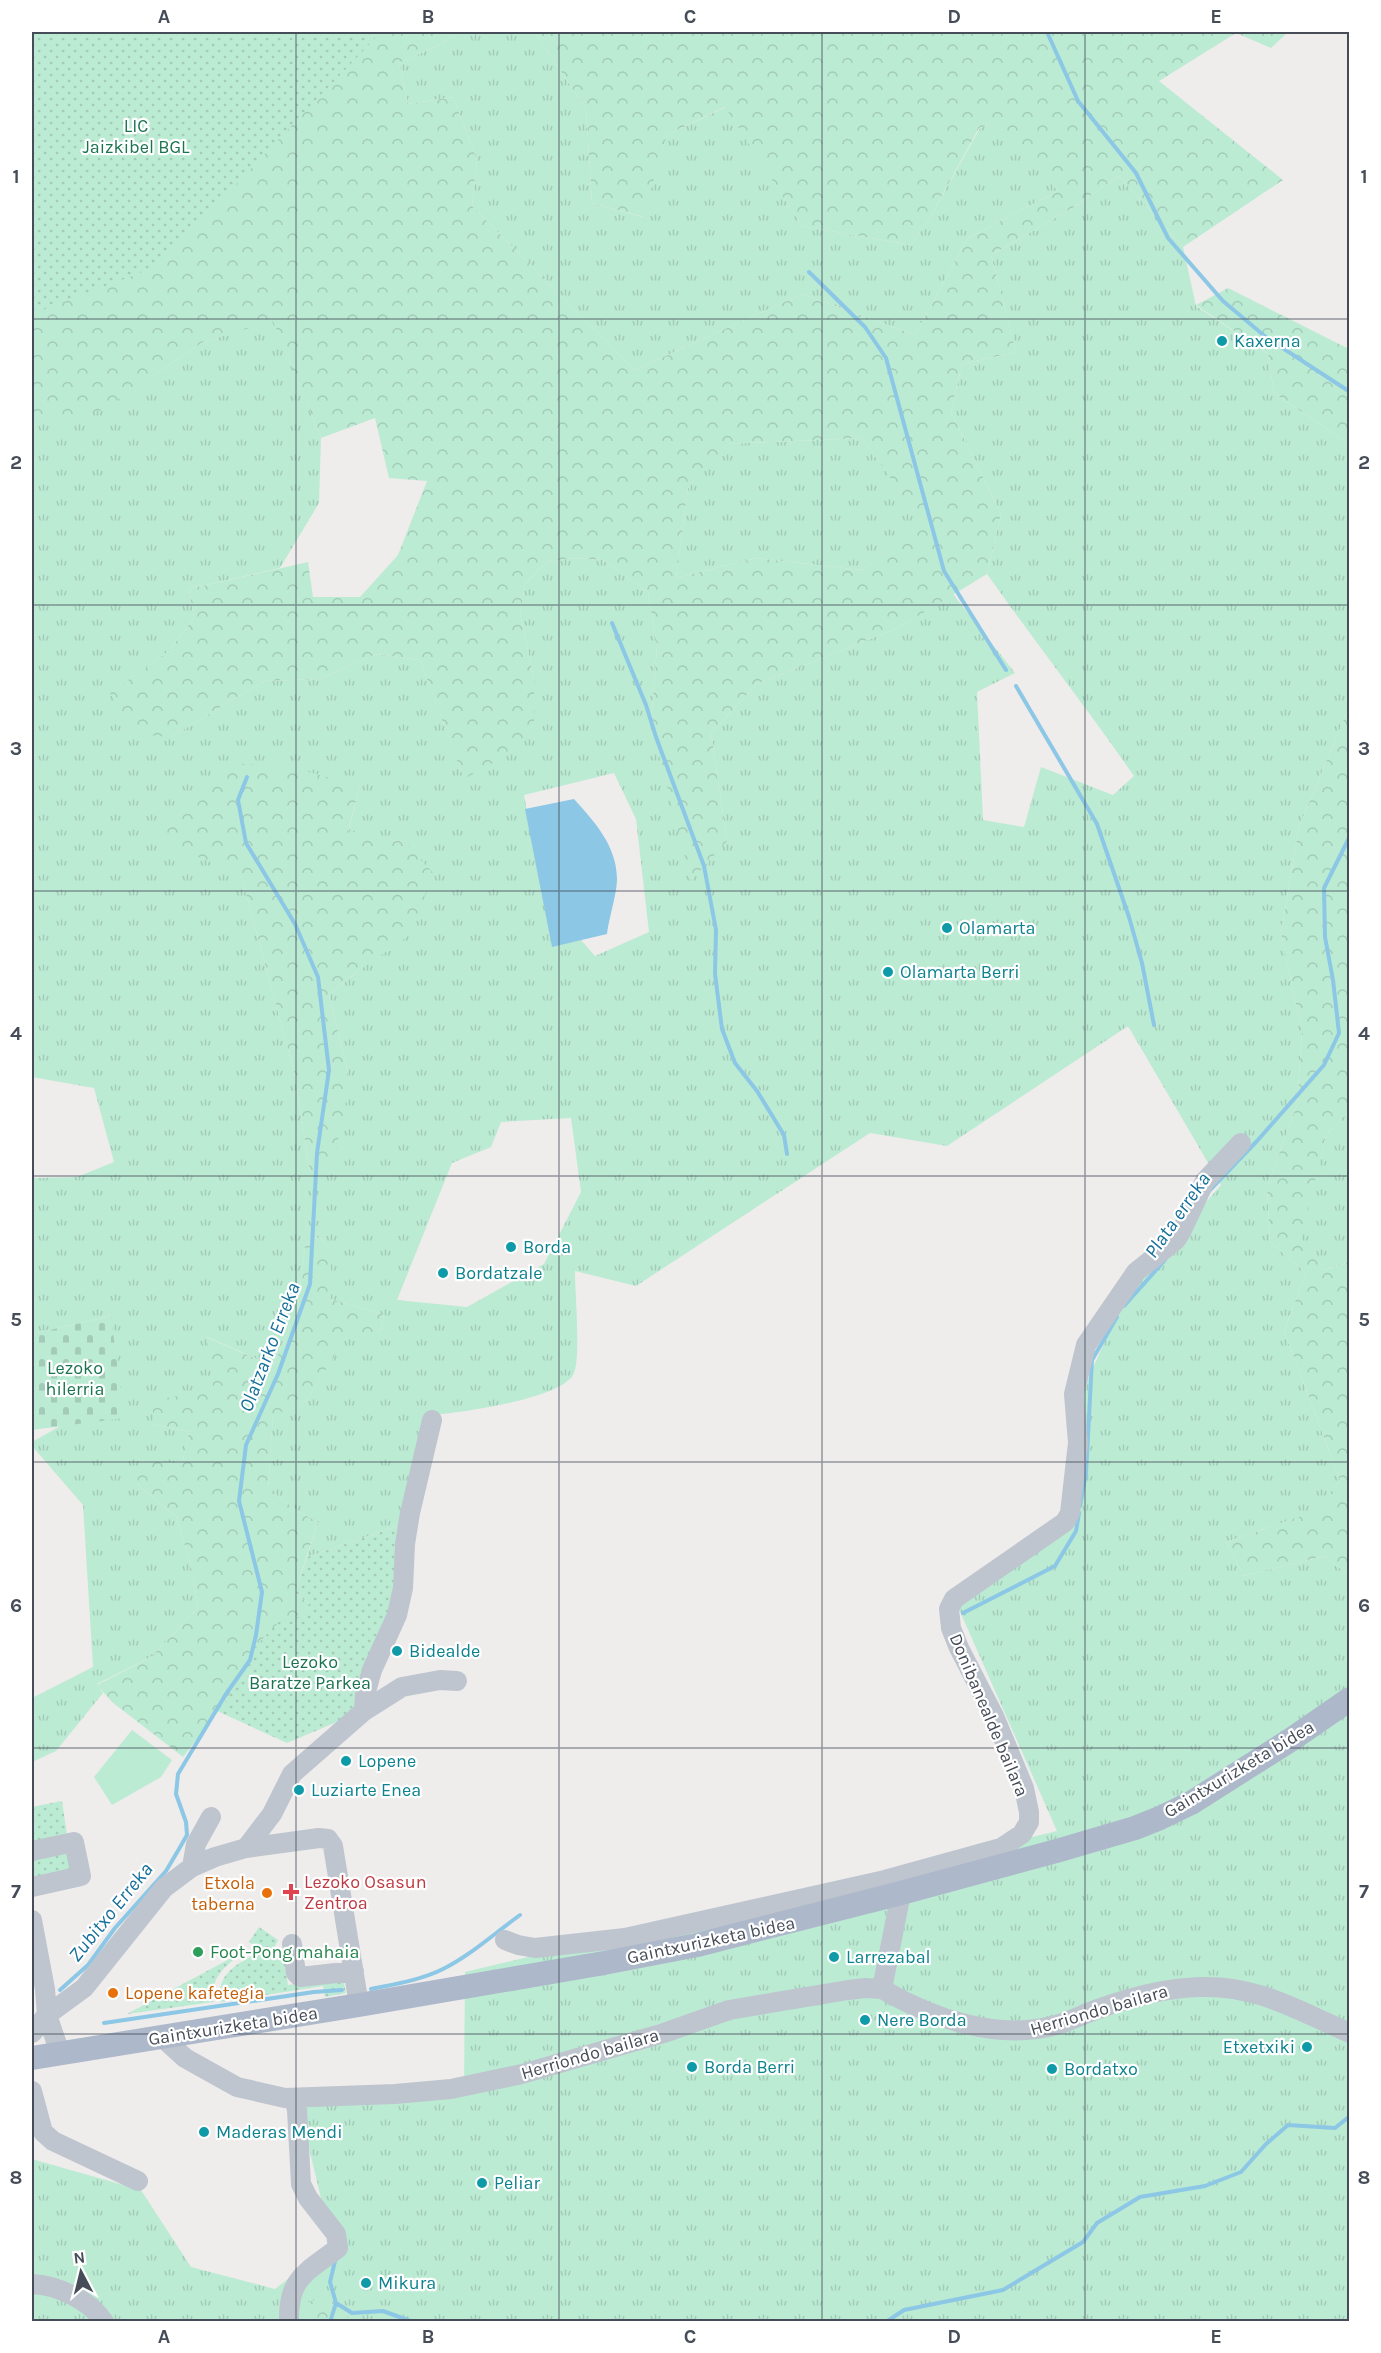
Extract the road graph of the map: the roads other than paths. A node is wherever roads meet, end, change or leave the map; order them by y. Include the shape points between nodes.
1 (1241, 1143) dead end
2 (432, 1420) dead end
3 (457, 1681) dead end
4 (1350, 1699) edge
5 (364, 1711) junction
6 (211, 1816) dead end
7 (246, 1848) junction
8 (32, 1851) edge
9 (192, 1867) junction
10 (32, 1887) edge
11 (901, 1893) junction
12 (32, 1920) edge
13 (505, 1940) dead end
14 (292, 1944) dead end
15 (354, 1971) junction
16 (882, 1989) junction
17 (359, 2005) junction
18 (39, 2012) edge
19 (1350, 2033) edge
20 (162, 2037) junction
21 (58, 2046) junction
22 (32, 2048) edge
23 (32, 2091) edge
24 (294, 2098) junction
25 (138, 2181) dead end
26 (32, 2284) edge
27 (104, 2322) edge
28 (289, 2322) edge

1 - 13 street, Donibanealde bailara via 1205,1181 1182,1232 1136,1272 1086,1345 1074,1394 1078,1443 1071,1513 1065,1522 954,1599 949,1609 959,1648 994,1716 1024,1788 1029,1822 1022,1834 1001,1848 885,1880 625,1938 535,1948
2 - 5 street via 410,1513 397,1616 372,1670
3 - 5 street via 402,1686
4 - 11 main road, Gaintxurizketa bidea via 1191,1803 1160,1818
5 - 7 street via 292,1773 272,1814
6 - 9 street via 196,1844
7 - 9 street
7 - 15 street via 323,1838 331,1842
8 - 10 street via 74,1842 81,1876
9 - 18 street via 164,1888 84,1988
11 - 16 street
11 - 17 main road, Gaintxurizketa bidea via 697,1945
12 - 18 street via 45,1989
14 - 15 street via 300,1977
15 - 17 street
16 - 19 street, Herriondo bailara via 922,2009 964,2023 1021,2031 1054,2025 1153,1992 1232,1988 1270,1997
16 - 24 street, Herriondo bailara via 848,1990 729,2010 590,2056 451,2089
17 - 20 main road, Gaintxurizketa bidea
18 - 21 street
18 - 22 street
20 - 21 main road, Gaintxurizketa bidea
20 - 24 street, Herriondo bailara via 185,2058 237,2087
21 - 22 main road, Gaintxurizketa bidea
23 - 25 street via 43,2132 53,2141
24 - 28 street via 301,2184 336,2234 338,2248 292,2289
26 - 27 street via 67,2293 88,2304

